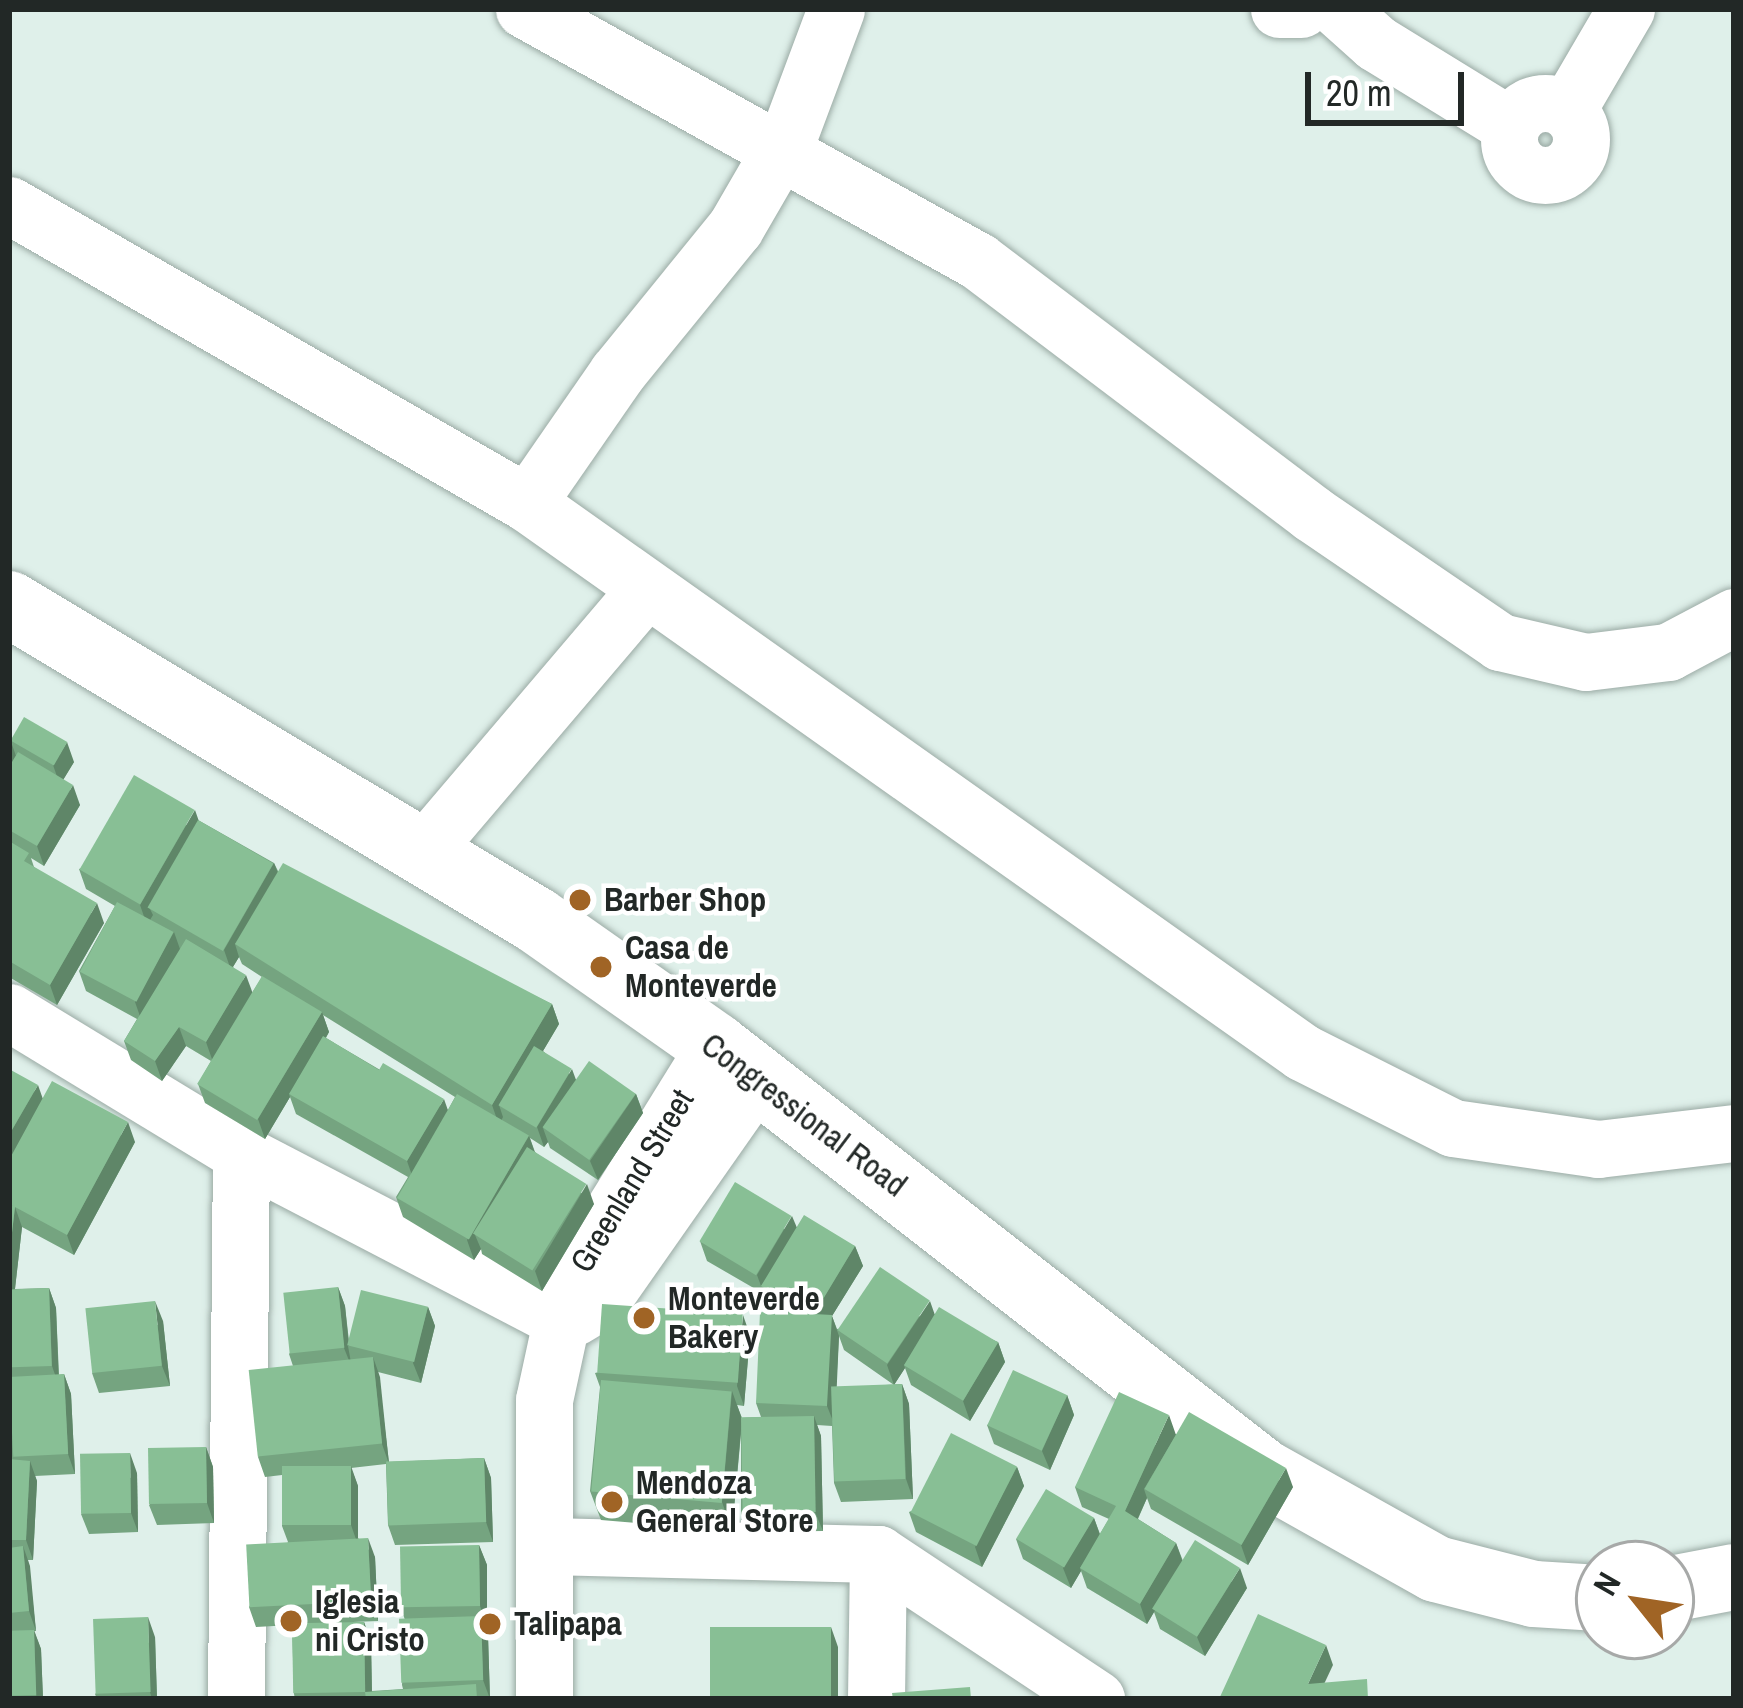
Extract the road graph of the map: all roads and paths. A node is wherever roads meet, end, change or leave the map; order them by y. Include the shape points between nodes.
1 (524, 9) edge
2 (836, 9) edge
3 (1279, 9) edge
4 (1300, 9) edge
5 (1338, 9) edge
6 (1626, 9) edge
7 (779, 153) junction
8 (9, 205) edge
9 (527, 503) junction
10 (646, 590) junction
11 (9, 604) edge
12 (1734, 616) edge
13 (425, 849) junction
14 (9, 1012) edge
15 (736, 1062) junction
16 (1734, 1133) edge
17 (241, 1153) junction
18 (566, 1322) junction
19 (546, 1546) junction
20 (878, 1553) junction
21 (1734, 1577) edge
22 (1695, 1584) edge
23 (1575, 1597) edge
24 (236, 1699) edge
25 (544, 1699) edge
26 (876, 1699) edge
27 (1096, 1699) edge

1 - 7 street
2 - 7 street
3 - 4 street
5 - 6 street via 1376,43 1511,125 1538,103 1567,110
7 - 9 street via 735,228 617,373
7 - 12 street via 868,193 978,261 1311,513 1500,641 1586,662 1668,652
8 - 9 street
9 - 10 street
10 - 13 street
10 - 16 street via 1302,1052 1453,1128 1598,1149
11 - 13 main road, Congressional Road
13 - 15 main road, Congressional Road
14 - 17 street
15 - 18 street, Greenland Street via 602,1301
15 - 23 main road, Congressional Road via 1263,1472 1436,1569
17 - 18 street
17 - 24 street
18 - 19 street via 544,1400
19 - 20 street
19 - 25 street
20 - 26 street
20 - 27 street
21 - 22 main road

